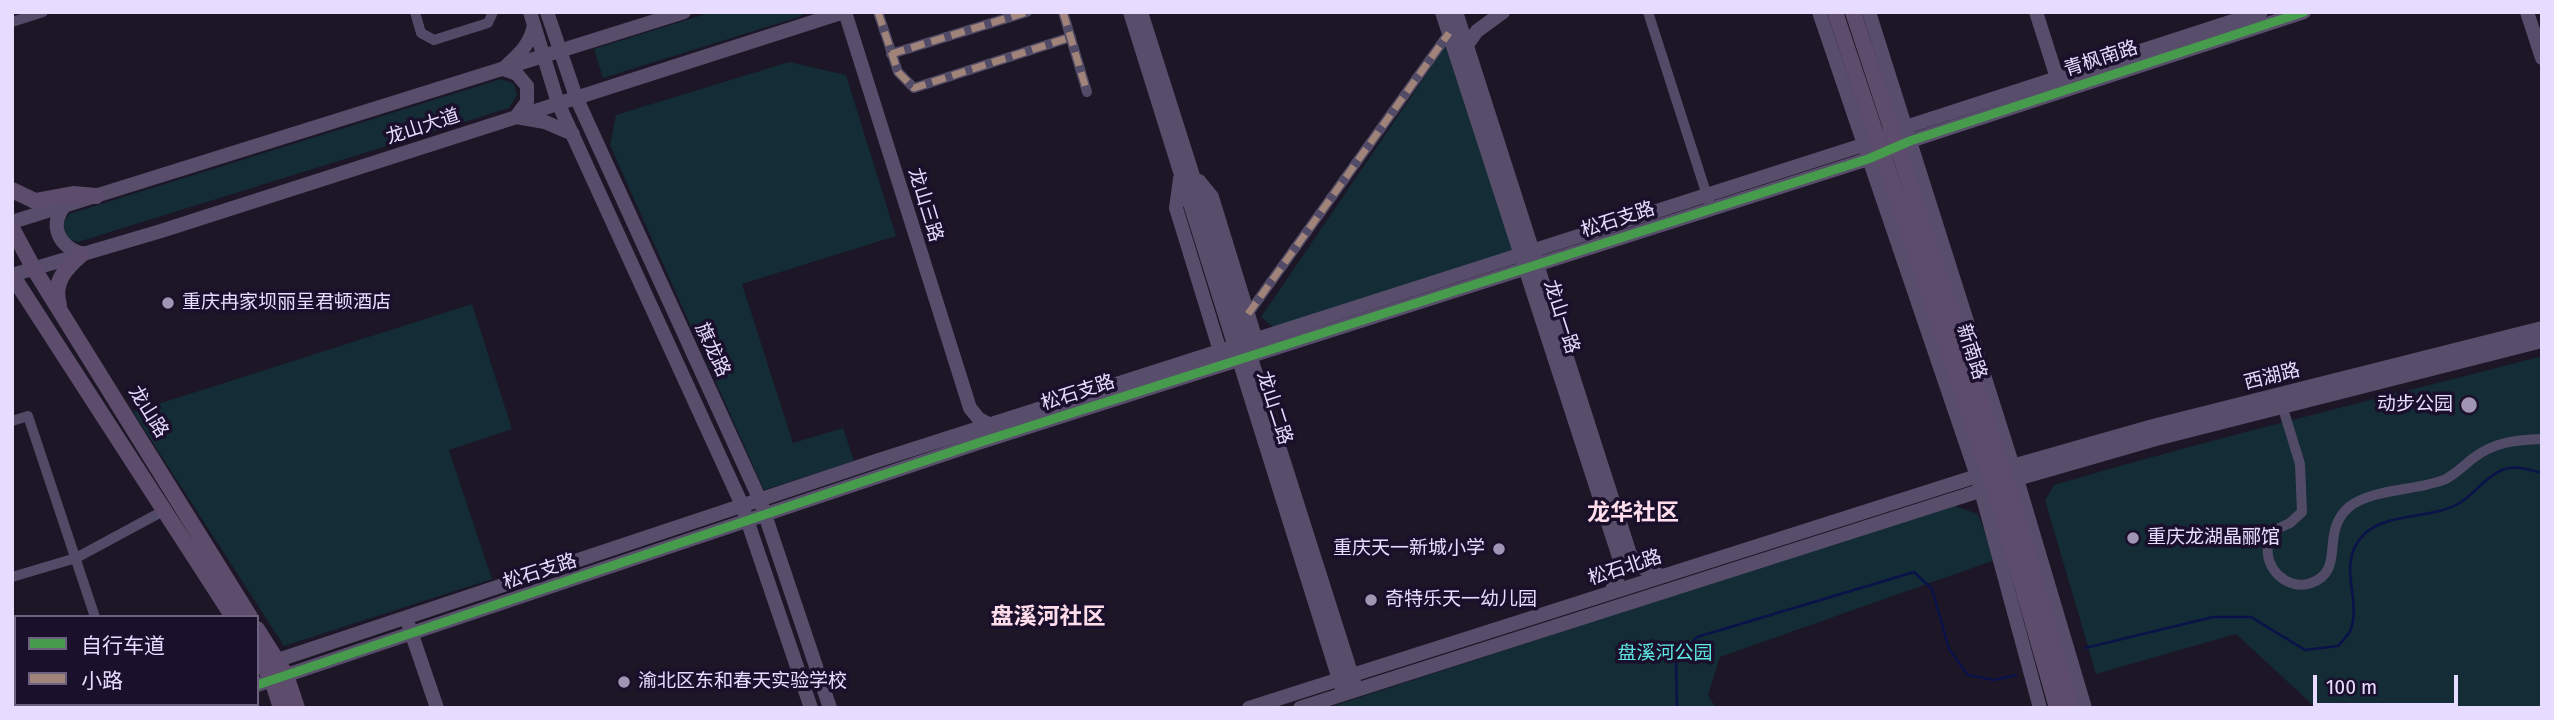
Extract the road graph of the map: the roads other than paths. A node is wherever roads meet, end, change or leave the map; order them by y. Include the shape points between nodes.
1 (43, 12) edge
2 (415, 12) edge
3 (493, 12) edge
4 (547, 12) edge
5 (684, 12) edge
6 (844, 12) edge
7 (878, 12) edge
8 (1027, 12) edge
9 (1063, 12) edge
10 (1130, 12) edge
11 (1141, 12) edge
12 (1442, 12) edge
13 (1456, 12) edge
14 (1648, 12) edge
15 (1819, 12) edge
16 (1835, 12) edge
17 (1853, 12) edge
18 (1869, 12) edge
19 (2036, 12) edge
20 (2261, 12) edge
21 (2304, 12) edge
22 (2527, 12) edge
23 (1493, 15) edge
24 (532, 18) edge
25 (12, 22) edge
26 (2227, 24) edge
27 (1449, 33) junction
28 (1071, 37) junction
29 (1467, 45) junction
30 (559, 52) junction
31 (891, 54) junction
32 (544, 57) junction
33 (2542, 58) edge
34 (503, 69) junction
35 (2057, 78) junction
36 (1087, 92) dead end
37 (576, 97) junction
38 (558, 103) junction
39 (516, 117) junction
40 (573, 134) junction
41 (1908, 134) junction
42 (1866, 152) junction
43 (1186, 172) junction
44 (12, 190) edge
45 (96, 196) junction
46 (1709, 202) junction
47 (65, 205) junction
48 (12, 222) edge
49 (12, 228) edge
50 (82, 254) junction
51 (1530, 259) junction
52 (34, 269) junction
53 (12, 275) edge
54 (62, 314) junction
55 (1248, 314) junction
56 (2542, 328) edge
57 (2542, 341) edge
58 (1246, 349) junction
59 (1220, 351) junction
60 (2281, 402) junction
61 (970, 408) junction
62 (12, 421) edge
63 (990, 425) junction
64 (961, 434) junction
65 (2542, 439) edge
66 (2015, 473) junction
67 (1979, 483) junction
68 (760, 500) junction
69 (742, 505) junction
70 (166, 510) junction
71 (766, 515) junction
72 (749, 522) junction
73 (76, 558) junction
74 (1662, 576) junction
75 (12, 577) edge
76 (1610, 593) junction
77 (94, 615) edge
78 (232, 615) edge
79 (249, 615) edge
80 (407, 618) junction
81 (412, 633) junction
82 (259, 637) edge
83 (267, 670) edge
84 (1346, 678) junction
85 (1350, 692) junction
86 (281, 708) edge
87 (297, 708) edge
88 (437, 708) edge
89 (811, 708) edge
90 (831, 708) edge
91 (1250, 708) edge
92 (1300, 708) edge
93 (2040, 708) edge
94 (2057, 708) edge
95 (2071, 708) edge
96 (2085, 708) edge

1 - 25 street
2 - 3 street via 421,33 434,40 488,23
4 - 30 main road, 旗龙路
5 - 30 main road, 龙山大道
6 - 37 main road, 龙山大道
6 - 61 main road, 龙山三路
7 - 31 street
8 - 31 street
9 - 28 street
10 - 43 main road, 龙山二路
11 - 43 main road, 龙山二路
12 - 27 main road, 龙山一路
13 - 29 main road, 龙山一路
14 - 46 street
15 - 42 main road, 新南路
16 - 94 main road, 新南路, bridge via 1996,493
17 - 95 main road, 新南路, bridge via 2010,490
18 - 41 main road, 新南路
19 - 35 main road
20 - 26 main road, 青枫南路
21 - 26 main road, 青枫南路
22 - 33 main road
23 - 29 main road
24 - 32 main road
24 - 34 main road via 531,39
26 - 35 main road, 青枫南路
26 - 41 main road, 青枫南路
27 - 51 main road, 龙山一路
27 - 55 street
28 - 31 street via 914,88 898,72
28 - 36 street
29 - 51 main road, 龙山一路
30 - 32 main road, 龙山大道
30 - 37 main road, 旗龙路
32 - 34 main road, 龙山大道
32 - 38 main road
34 - 39 main road via 517,74 527,86 527,102
34 - 45 main road, 龙山大道
35 - 41 main road, 青枫南路
37 - 38 main road, 龙山大道
37 - 68 main road, 旗龙路
38 - 39 main road, 龙山大道
38 - 40 main road
39 - 40 main road via 545,121
39 - 50 main road, 龙山大道
40 - 69 main road
41 - 42 main road, 松石支路
41 - 66 main road, 新南路
42 - 46 main road, 松石支路
42 - 67 main road, 新南路
43 - 55 main road via 1212,197
43 - 58 main road, 龙山二路
43 - 59 main road via 1176,208
44 - 45 main road via 35,201 73,194
45 - 47 main road, 龙山大道
46 - 51 main road, 松石支路
47 - 48 main road, 龙山大道
47 - 50 main road via 57,232 66,246
49 - 52 main road, 龙山路
50 - 52 main road, 龙山大道
50 - 54 main road via 58,281
51 - 58 main road, 松石支路
51 - 74 main road, 龙山一路 via 1630,554 1647,572
51 - 76 main road, 龙山一路 via 1619,557 1617,580
52 - 53 main road, 龙山大道
52 - 54 main road, 龙山路
53 - 70 main road, 龙山路
54 - 79 main road, 龙山路
55 - 58 main road
56 - 60 main road, 西湖路
57 - 60 main road, 西湖路
58 - 59 main road, 松石支路
58 - 71 main road, 松石支路
58 - 84 main road, 龙山二路
59 - 63 main road, 松石支路
60 - 65 street via 2300,464 2302,512 2275,530 2268,545 2269,561 2278,577 2290,585 2310,584 2332,565 2338,519 2351,506 2448,478 2494,445
60 - 66 main road, 西湖路 via 2156,439
61 - 63 main road
61 - 64 main road
62 - 73 street via 28,416
63 - 64 main road, 松石支路
64 - 68 main road, 松石支路
66 - 67 main road, 松石北路
66 - 96 main road, 新南路
67 - 74 main road, 松石北路
67 - 85 main road, 松石北路
67 - 93 main road, 新南路
68 - 69 main road, 松石支路
68 - 71 main road, 旗龙路
69 - 72 main road
69 - 80 main road, 松石支路
70 - 73 street
70 - 78 main road, 龙山路
71 - 72 main road, 松石支路
71 - 90 main road, 旗龙路
72 - 81 main road, 松石支路
72 - 89 main road
73 - 75 street
73 - 77 street
74 - 76 main road, 松石北路
76 - 84 main road, 松石北路
80 - 81 main road
80 - 83 main road, 松石支路
81 - 83 main road, 松石支路
81 - 88 main road
82 - 83 main road
83 - 86 main road
83 - 87 main road
84 - 85 main road, 龙山二路
84 - 91 main road, 松石北路
85 - 92 main road, 松石北路

